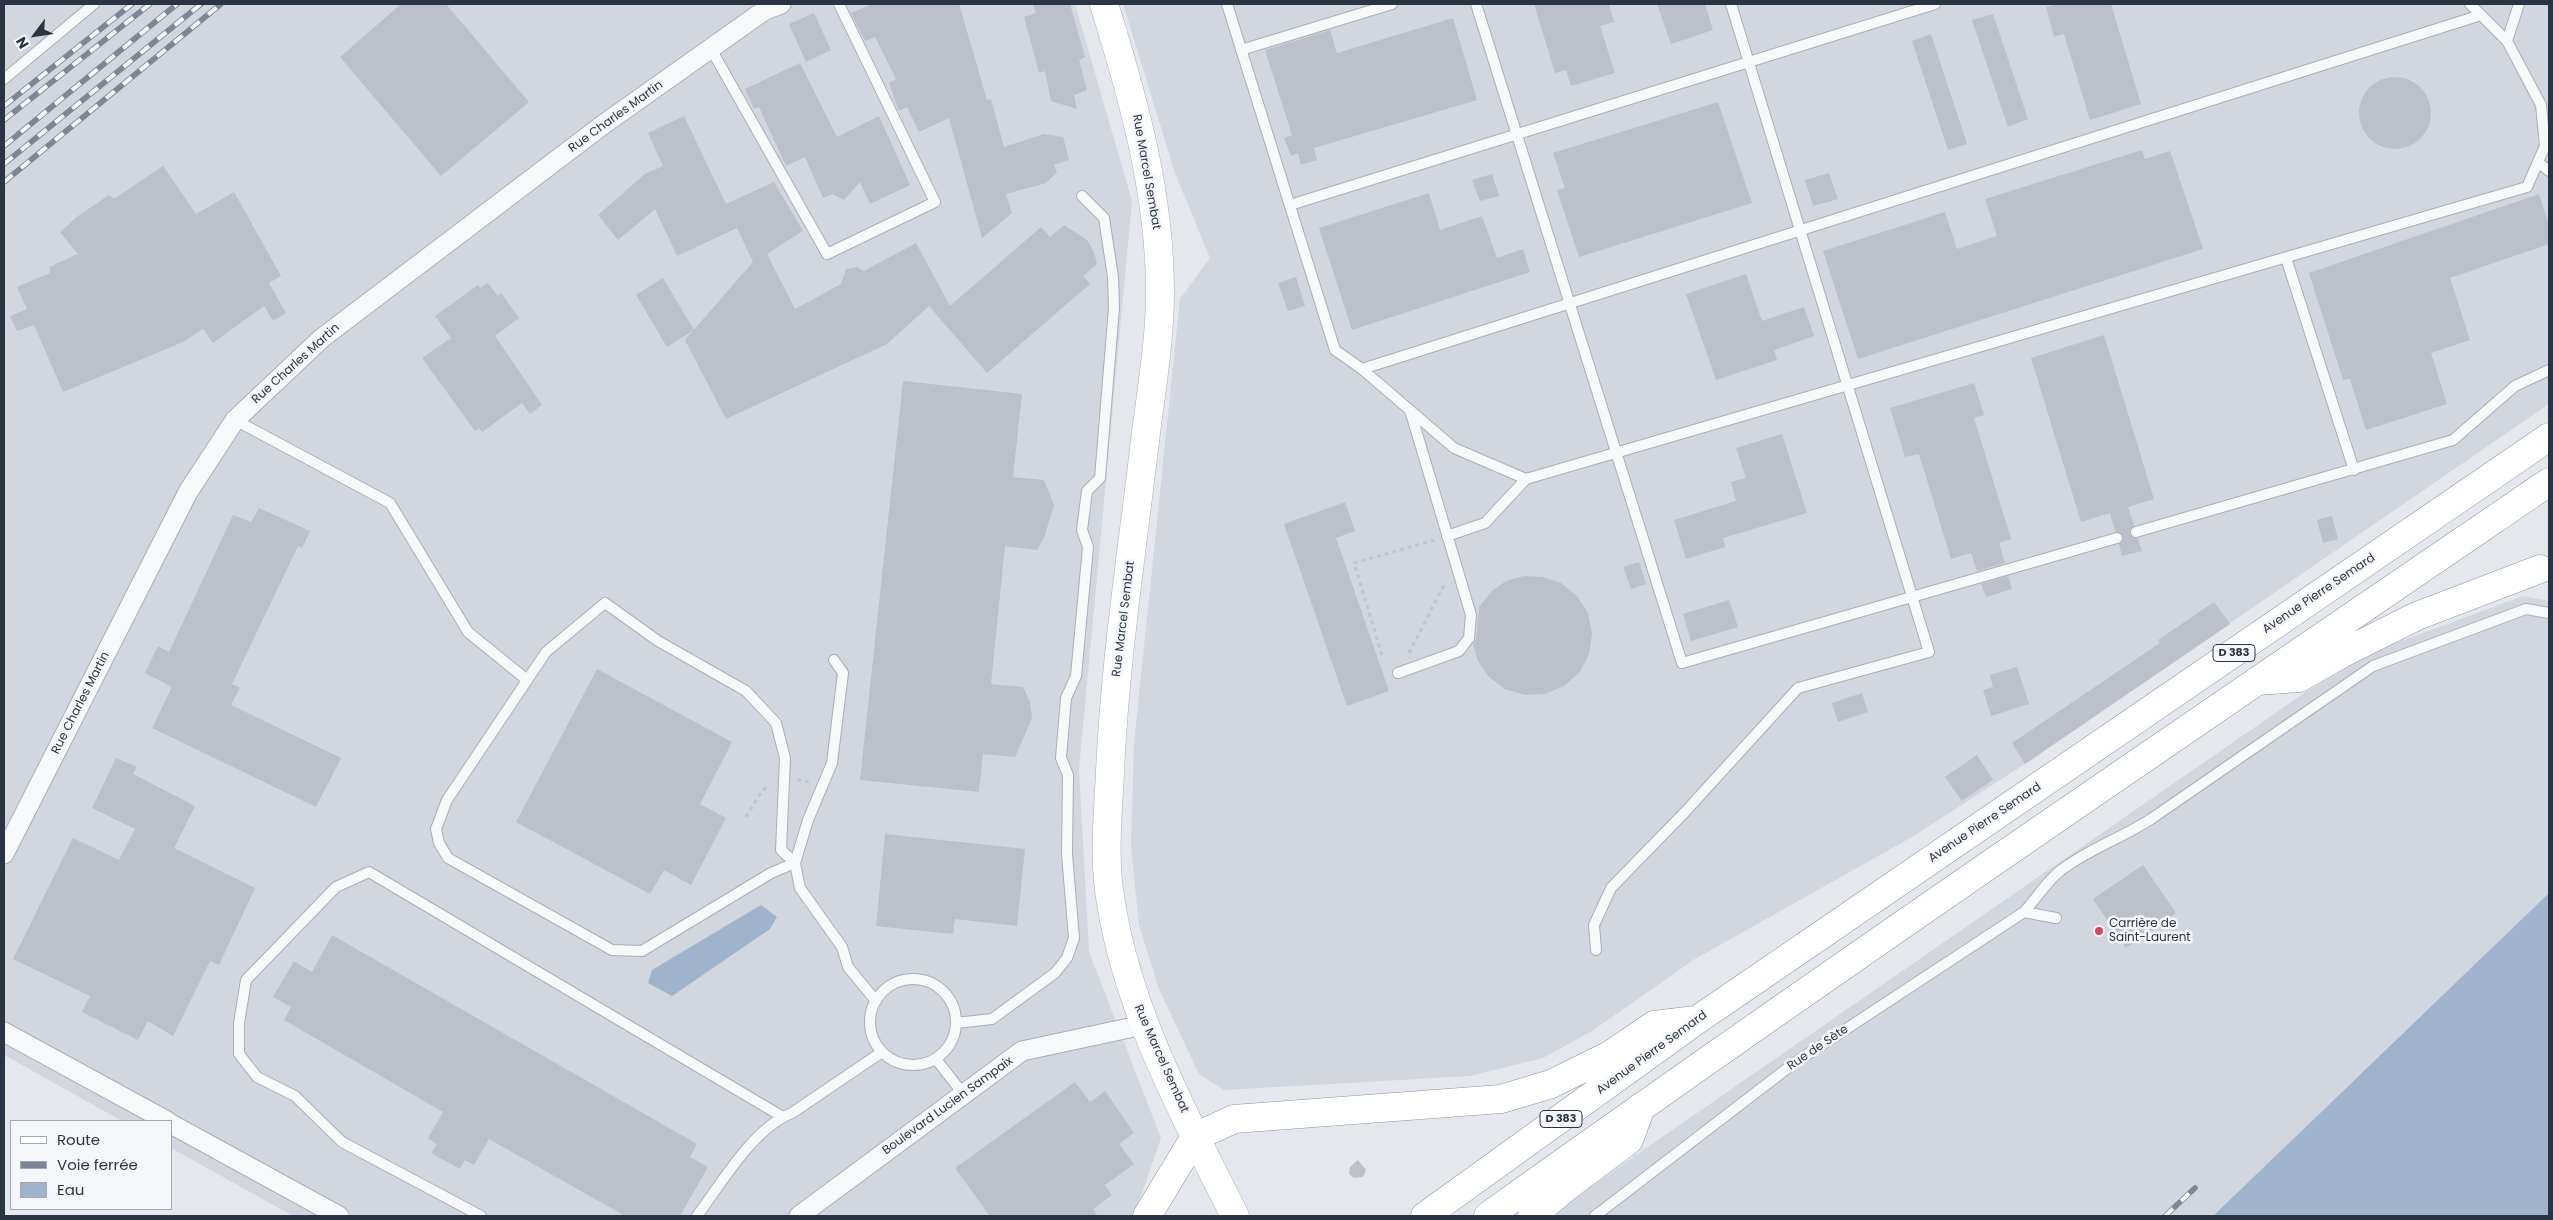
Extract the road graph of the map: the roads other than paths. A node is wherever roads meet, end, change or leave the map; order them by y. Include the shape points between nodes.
1 (94, 4) edge
2 (781, 4) edge
3 (839, 4) edge
4 (1104, 4) edge
5 (1227, 4) edge
6 (1392, 4) edge
7 (1476, 4) edge
8 (1731, 4) edge
9 (1935, 4) edge
10 (2470, 4) edge
11 (2519, 4) edge
12 (2481, 15) junction
13 (2507, 41) junction
14 (711, 48) junction
15 (1242, 50) junction
16 (1749, 62) junction
17 (4, 79) edge
18 (1517, 134) junction
19 (2538, 162) junction
20 (2549, 171) edge
21 (1082, 196) dead end
22 (1290, 205) junction
23 (1800, 230) junction
24 (2286, 258) junction
25 (1569, 303) junction
26 (1362, 369) junction
27 (2549, 370) edge
28 (1847, 386) junction
29 (1410, 409) junction
30 (235, 420) junction
31 (2549, 437) edge
32 (1616, 453) junction
33 (2354, 470) junction
34 (1526, 480) junction
35 (2549, 482) edge
36 (2136, 532) dead end
37 (1447, 536) junction
38 (2117, 538) dead end
39 (2546, 565) edge
40 (1912, 597) junction
41 (2549, 613) edge
42 (834, 660) dead end
43 (1398, 673) road end
44 (527, 680) junction
45 (2257, 681) junction
46 (4, 854) edge
47 (795, 862) junction
48 (2024, 912) junction
49 (2056, 918) dead end
50 (1596, 950) dead end
51 (876, 1001) junction
52 (1697, 1020) junction
53 (956, 1023) junction
54 (1143, 1025) junction
55 (4, 1032) edge
56 (882, 1052) junction
57 (936, 1059) junction
58 (964, 1095) junction
59 (1641, 1107) junction
60 (783, 1116) junction
61 (165, 1120) edge
62 (172, 1125) edge
63 (1195, 1137) junction
64 (340, 1216) edge
65 (481, 1216) edge
66 (696, 1216) edge
67 (799, 1216) edge
68 (1147, 1216) edge
69 (1235, 1216) edge
70 (1425, 1216) edge
71 (1488, 1216) edge
72 (1532, 1216) edge
73 (1595, 1216) edge

1 - 17 lane
2 - 14 street, Rue Charles Martin via 765,10
3 - 14 lane via 935,202 827,254
4 - 54 main road, Rue Marcel Sembat via 1132,93 1156,213 1160,294 1113,714 1107,841 1110,901 1124,967
5 - 15 lane
6 - 15 lane
7 - 18 lane
8 - 16 lane
9 - 16 lane
10 - 12 lane
11 - 13 lane
12 - 13 lane
12 - 23 lane
13 - 19 lane via 2541,104 2545,146
14 - 30 street, Rue Charles Martin via 604,124 322,338
15 - 22 lane
16 - 18 lane
16 - 23 lane
18 - 22 lane
18 - 25 lane
19 - 20 lane
19 - 24 lane via 2527,187
21 - 53 lane via 1104,218 1114,277 1114,308 1100,478 1087,491 1082,530 1088,547 1076,676 1066,698 1060,758 1068,775 1066,854 1074,938 1067,958 1055,973 992,1019
22 - 26 lane via 1335,350
23 - 25 lane
23 - 28 lane
24 - 28 lane
24 - 33 lane
25 - 26 lane
25 - 32 lane
26 - 29 lane
27 - 33 lane via 2515,386 2453,440
28 - 32 lane
28 - 40 lane
29 - 34 lane via 1454,448
29 - 37 lane
30 - 44 lane via 390,503 468,632
30 - 46 street, Rue Charles Martin via 188,492
31 - 52 main road, Avenue Pierre Semard / D 383
32 - 34 lane
32 - 40 lane via 1682,663
33 - 36 lane
34 - 37 lane via 1485,523
35 - 45 main road, D 383
37 - 43 lane via 1470,615 1469,638 1459,652
38 - 40 lane
39 - 45 main road via 2417,616 2299,678
40 - 50 lane via 1928,652 1798,688 1611,888 1594,925
41 - 48 lane, Rue de Sète via 2526,609 2373,666 2151,819 2128,834 2100,845 2059,872
42 - 47 lane via 843,673 832,763 808,820
44 - 47 lane via 546,652 605,603 658,641 746,691 776,723 785,758 781,850
44 - 47 lane via 447,800 436,828 438,843 448,858 612,950 642,951
45 - 59 main road, D 383
47 - 51 lane via 800,888 842,948 848,967
48 - 49 lane
48 - 73 lane, Rue de Sète via 1793,1064
51 - 53 lane via 896,983 923,980 947,996 954,1008
51 - 56 lane via 871,1027
52 - 63 main road via 1654,1025 1610,1054 1551,1084 1501,1099 1234,1119
52 - 70 main road, Avenue Pierre Semard / D 383
53 - 57 lane via 954,1037 947,1050
54 - 58 street, Boulevard Lucien Sampaix via 1022,1052
54 - 63 main road, Rue Marcel Sembat
55 - 61 street
56 - 57 lane via 908,1065
56 - 60 lane
57 - 58 lane
58 - 67 street, Boulevard Lucien Sampaix
59 - 71 main road, D 383
59 - 72 main road via 1628,1140
60 - 65 lane via 369,872 336,887 246,980 239,1022 239,1054 258,1077 295,1096 342,1142
60 - 66 lane via 758,1137
62 - 64 street
63 - 68 main road
63 - 69 main road, Rue Marcel Sembat

